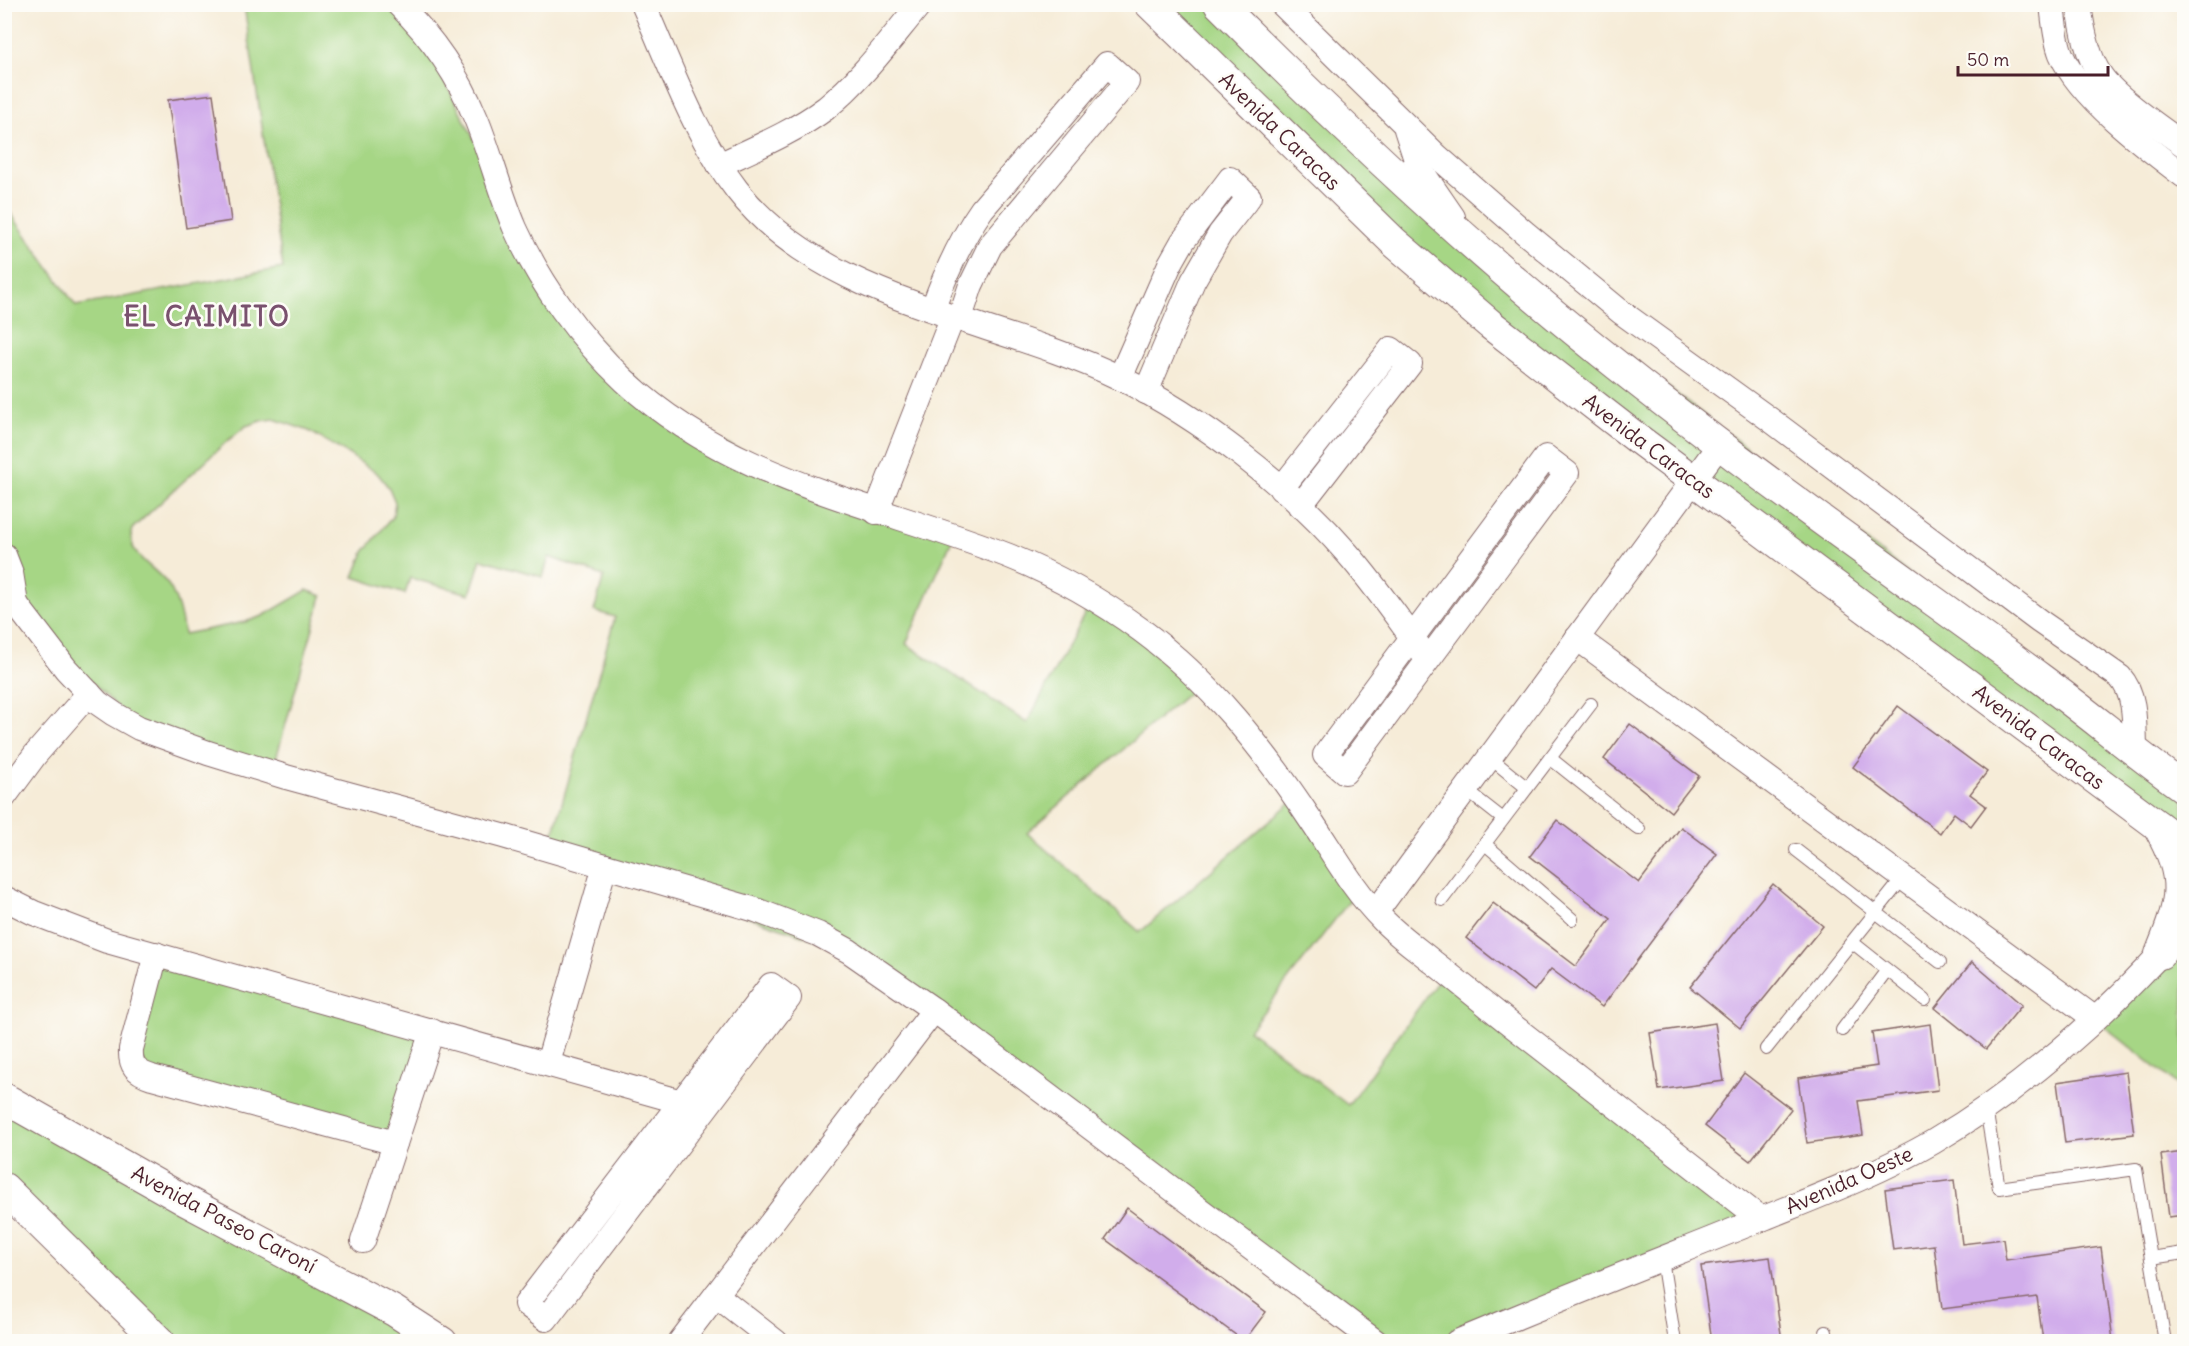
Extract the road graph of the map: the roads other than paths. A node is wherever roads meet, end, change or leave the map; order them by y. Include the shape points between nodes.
1 (398, 4) edge
2 (644, 4) edge
3 (920, 4) edge
4 (1150, 4) edge
5 (1219, 4) edge
6 (1282, 4) edge
7 (2052, 4) edge
8 (2079, 4) edge
9 (1406, 127) junction
10 (2184, 145) edge
11 (719, 165) junction
12 (2184, 176) edge
13 (1471, 244) junction
14 (948, 314) junction
15 (1120, 378) junction
16 (1146, 392) junction
17 (1720, 444) junction
18 (1694, 480) junction
19 (1281, 489) junction
20 (1300, 506) junction
21 (876, 512) junction
22 (4, 555) edge
23 (10, 601) edge
24 (1413, 638) junction
25 (1578, 638) junction
26 (1428, 659) junction
27 (88, 693) junction
28 (1591, 704) dead end
29 (2135, 751) junction
30 (1489, 757) junction
31 (1550, 758) junction
32 (2177, 779) edge
33 (1527, 788) junction
34 (1466, 790) junction
35 (4, 797) edge
36 (1503, 819) junction
37 (2156, 824) junction
38 (1639, 829) dead end
39 (1485, 844) junction
40 (2184, 844) edge
41 (1796, 850) dead end
42 (604, 866) junction
43 (1903, 878) junction
44 (4, 898) edge
45 (1442, 900) dead end
46 (1376, 912) junction
47 (1875, 912) junction
48 (1572, 919) dead end
49 (2184, 927) edge
50 (1852, 942) junction
51 (156, 954) junction
52 (2160, 954) junction
53 (1940, 962) dead end
54 (1887, 970) junction
55 (1925, 1000) dead end
56 (934, 1010) junction
57 (2094, 1018) junction
58 (1842, 1030) dead end
59 (432, 1031) junction
60 (1766, 1049) dead end
61 (548, 1064) junction
62 (4, 1098) edge
63 (693, 1105) junction
64 (1986, 1108) junction
65 (395, 1143) junction
66 (4, 1188) edge
67 (1761, 1219) junction
68 (363, 1241) dead end
69 (2184, 1253) edge
70 (2151, 1258) junction
71 (1662, 1259) junction
72 (716, 1295) junction
73 (160, 1341) edge
74 (442, 1341) edge
75 (680, 1341) edge
76 (776, 1341) edge
77 (1376, 1341) edge
78 (1457, 1341) edge
79 (1675, 1341) edge
80 (2164, 1341) edge

1 - 21 street via 434,42 452,69 477,121 517,232 551,291 597,354 651,404 714,446 806,488
2 - 11 street
3 - 11 street via 867,68 824,109
4 - 18 street, Avenida Caracas via 1311,163 1433,276
5 - 13 street via 1346,130
6 - 9 street
7 - 12 street via 2061,54 2080,83 2102,109
8 - 10 street via 2086,41 2106,83
9 - 13 street via 1418,166
9 - 29 street via 1621,312 2120,677 2128,686 2133,706
11 - 14 street via 754,210 799,247 845,274
13 - 17 street
14 - 14 street via 990,246 1127,82 1107,64 970,226 956,249
14 - 15 street
14 - 21 street
15 - 16 street
15 - 16 street via 1170,264 1230,179 1249,197 1220,234 1193,281
16 - 19 street via 1209,433
17 - 18 street
17 - 29 street
18 - 25 street
18 - 37 street, Avenida Caracas
19 - 20 street
19 - 20 street via 1390,349 1410,364
20 - 24 street via 1346,552
21 - 46 street via 1007,555 1046,572 1107,606 1169,652 1246,730 1348,878
22 - 23 street via 11,573
23 - 27 street
24 - 26 street
24 - 26 street via 1324,755 1345,772
24 - 26 street via 1546,457 1567,473
25 - 30 street
25 - 43 street
27 - 35 street
27 - 42 street via 114,714 171,741
28 - 31 lane
29 - 32 street
30 - 33 lane
30 - 34 street
31 - 33 lane
31 - 38 lane
33 - 36 lane
34 - 36 lane
34 - 46 street
36 - 39 lane
37 - 40 street, Avenida Caracas
37 - 52 street via 2178,872 2173,923
39 - 45 lane
39 - 48 lane
41 - 47 lane
42 - 56 street via 792,922 849,951
42 - 61 street
43 - 47 lane
43 - 57 street
44 - 51 street via 71,928
46 - 67 street via 1498,1014
47 - 50 lane
47 - 53 lane
49 - 52 street, Avenida Oeste
50 - 54 lane
50 - 60 lane
51 - 59 street
51 - 65 street via 131,1049 132,1064 137,1070
52 - 57 street, Avenida Oeste
54 - 55 lane
54 - 58 lane
56 - 72 street
56 - 77 street
57 - 64 street, Avenida Oeste via 2031,1075
59 - 61 street
59 - 65 street
61 - 63 street
62 - 74 street, Avenida Paseo Caroní
63 - 63 street via 789,998 771,985
63 - 63 street via 526,1304 546,1318
64 - 67 street, Avenida Oeste via 1906,1157
64 - 70 lane via 1999,1188 2136,1169
65 - 68 street
66 - 73 street
67 - 71 street, Avenida Oeste
69 - 70 lane
70 - 80 lane
71 - 78 street, Avenida Oeste
71 - 79 lane
72 - 75 street
72 - 76 street

